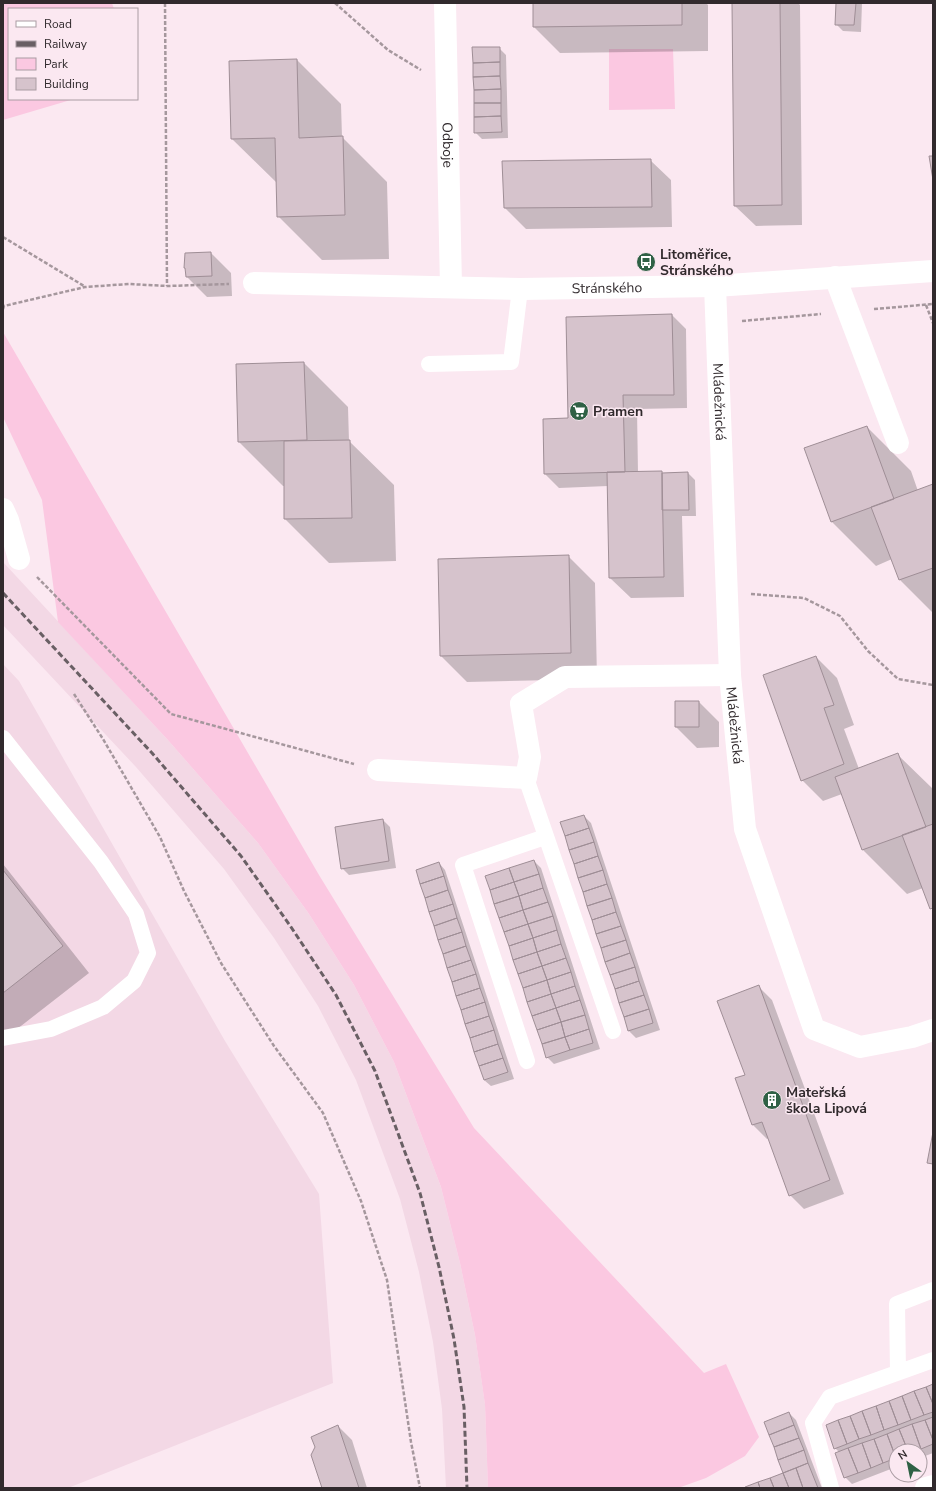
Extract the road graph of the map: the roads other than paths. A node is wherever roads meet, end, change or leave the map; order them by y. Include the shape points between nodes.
1 (445, 3) edge
2 (933, 271) edge
3 (835, 278) junction
4 (254, 283) road end
5 (715, 286) junction
6 (451, 287) junction
7 (520, 289) junction
8 (429, 364) dead end
9 (898, 444) dead end
10 (3, 509) edge
11 (19, 559) road end
12 (730, 675) junction
13 (3, 738) edge
14 (378, 770) road end
15 (526, 778) junction
16 (545, 837) junction
17 (933, 1030) edge
18 (613, 1031) dead end
19 (3, 1038) edge
20 (527, 1061) dead end
21 (933, 1290) edge
22 (933, 1360) edge
23 (898, 1372) junction
24 (933, 1486) edge
25 (831, 1488) edge
26 (926, 1488) edge

1 - 6 street, Odboje
2 - 3 street, Stránského
3 - 5 street, Stránského
3 - 9 street
4 - 6 street, Stránského
5 - 7 street, Stránského
5 - 12 street, Mládežnická
6 - 7 street, Stránského
7 - 8 lane via 511,362
10 - 11 street
12 - 15 street via 565,677 521,704 530,757
12 - 17 street, Mládežnická via 746,829 814,1029 860,1047 912,1038
13 - 19 lane via 101,862 136,914 148,953 134,981 103,1007 50,1029
14 - 15 street
15 - 16 lane
16 - 18 lane
16 - 20 lane via 463,865
21 - 23 lane via 896,1304
22 - 23 lane
23 - 25 lane via 830,1397 813,1423
24 - 26 street

